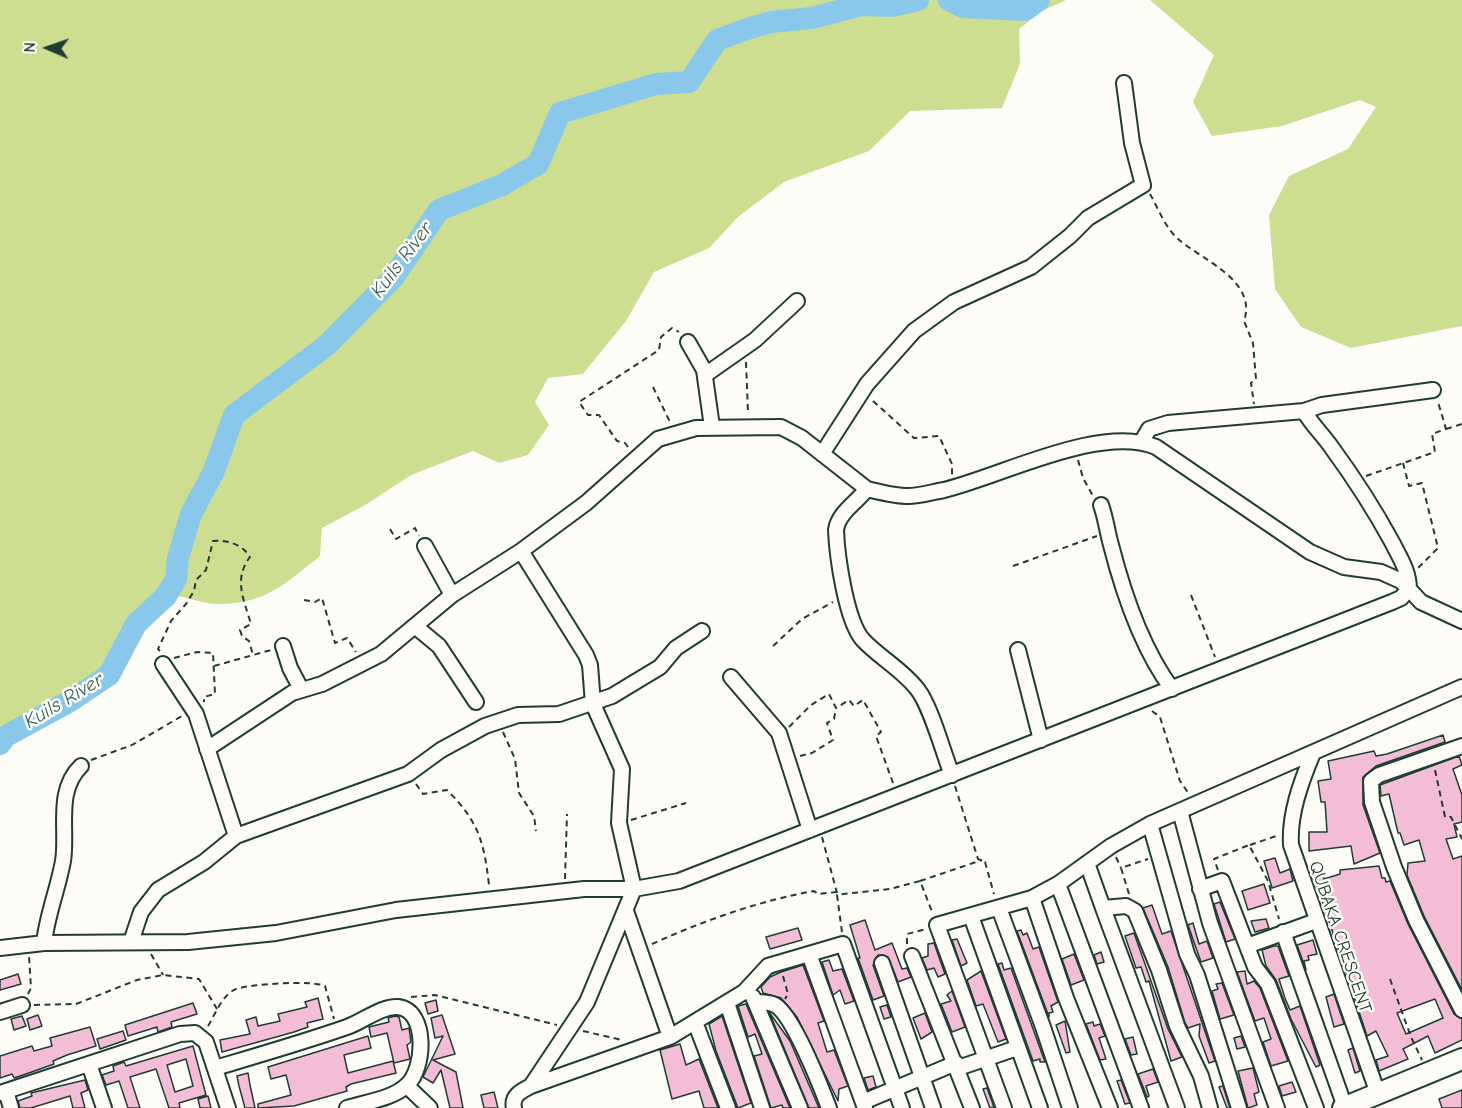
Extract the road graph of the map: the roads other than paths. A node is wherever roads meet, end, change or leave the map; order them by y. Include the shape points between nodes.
1 (1124, 83) dead end
2 (798, 301) dead end
3 (688, 342) road end
4 (705, 375) junction
5 (1433, 390) road end
6 (1304, 411) junction
7 (712, 428) junction
8 (1142, 441) junction
9 (822, 454) junction
10 (867, 489) junction
11 (1101, 505) road end
12 (425, 546) road end
13 (521, 551) junction
14 (1409, 583) junction
15 (453, 595) junction
16 (1462, 621) edge
17 (416, 627) junction
18 (702, 631) dead end
19 (283, 646) road end
20 (1018, 650) dead end
21 (163, 664) road end
22 (731, 677) dead end
23 (1462, 687) edge
24 (301, 689) junction
25 (1172, 689) junction
26 (476, 702) dead end
27 (593, 704) junction
28 (1041, 740) junction
29 (1462, 746) edge
30 (207, 749) junction
31 (1313, 753) junction
32 (81, 766) road end
33 (952, 775) junction
34 (1180, 811) junction
35 (1150, 824) junction
36 (815, 829) junction
37 (236, 836) junction
38 (1087, 863) junction
39 (1058, 884) junction
40 (634, 888) junction
41 (1200, 889) junction
42 (1032, 898) junction
43 (999, 908) junction
44 (1103, 908) junction
45 (626, 911) junction
46 (971, 916) junction
47 (1316, 921) junction
48 (1283, 932) junction
49 (137, 942) junction
50 (44, 943) junction
51 (1247, 946) junction
52 (0, 948) edge
53 (809, 954) junction
54 (912, 956) road end
55 (882, 963) dead end
56 (749, 987) junction
57 (756, 1002) junction
58 (727, 1003) junction
59 (22, 1005) road end
60 (1462, 1010) edge
61 (0, 1012) edge
62 (694, 1022) junction
63 (670, 1037) junction
64 (1017, 1048) junction
65 (986, 1058) junction
66 (1462, 1059) edge
67 (89, 1064) junction
68 (957, 1065) junction
69 (216, 1068) junction
70 (923, 1076) junction
71 (407, 1086) junction
72 (531, 1086) junction
73 (895, 1088) junction
74 (3, 1092) edge
75 (1378, 1094) junction
76 (863, 1106) edge
77 (514, 1107) edge
78 (11, 1108) edge
79 (104, 1108) edge
80 (228, 1108) edge
81 (348, 1108) edge
82 (430, 1108) edge
83 (728, 1108) edge
84 (762, 1108) edge
85 (800, 1108) edge
86 (829, 1108) edge
87 (902, 1108) edge
88 (933, 1108) edge
89 (972, 1108) edge
90 (1004, 1108) edge
91 (1040, 1108) edge
92 (1070, 1108) edge
93 (1110, 1108) edge
94 (1141, 1108) edge
95 (1177, 1108) edge
96 (1210, 1108) edge
97 (1239, 1108) edge
98 (1277, 1108) edge
99 (1316, 1108) edge
100 (1344, 1108) edge

1 - 9 street via 1142,187 1088,218 1031,267 936,314 887,359
2 - 4 street via 747,346
3 - 4 street
4 - 7 street
5 - 6 street via 1322,405
6 - 8 street via 1160,425 1149,429
6 - 14 street via 1356,481
7 - 9 street via 781,427
7 - 13 street via 674,432 658,439 604,488
8 - 10 street via 1100,442 1073,448 952,488 909,496
8 - 14 street via 1310,552 1344,567 1381,572
9 - 10 street
10 - 33 street via 837,523 847,597 859,634 919,691
11 - 25 street via 1138,625 1156,667
12 - 15 street
13 - 15 street
13 - 27 street via 586,655
14 - 16 street via 1421,602
14 - 25 street via 1401,598
15 - 17 street
17 - 24 street via 363,665
17 - 26 street via 439,646
18 - 27 street via 634,685
19 - 24 street
20 - 28 street
21 - 30 street via 193,709
22 - 36 street via 779,733
23 - 31 street
24 - 30 street
25 - 28 street
27 - 37 street via 559,714 519,715 485,726 408,774
27 - 40 street via 622,769 619,823
28 - 33 street
29 - 60 street via 1374,777 1370,791 1405,895
30 - 37 street
31 - 34 street
31 - 47 street, QUBAKA CRESCENT via 1290,831 1294,860
32 - 50 street via 66,796 64,853
33 - 36 street
34 - 35 street
34 - 41 street
35 - 38 street
35 - 97 street via 1187,954
36 - 40 street via 679,881
37 - 49 street via 204,862 158,890 141,912
38 - 39 street
38 - 44 street
39 - 42 street
39 - 94 street
40 - 45 street
40 - 49 street via 605,887 374,913 276,933 188,942
41 - 51 street via 1222,881
41 - 98 street
42 - 43 street
42 - 93 street
43 - 46 street
43 - 92 street
44 - 95 street
44 - 96 street via 1133,908 1201,1076
45 - 63 street
45 - 72 street via 587,1002
46 - 64 street
46 - 65 street via 937,925
47 - 48 street
47 - 75 street, QUBAKA CRESCENT
48 - 51 street
48 - 100 street
49 - 50 street
50 - 52 street
51 - 99 street via 1255,967 1268,984
53 - 56 street via 763,970
53 - 73 street via 843,944
53 - 76 street
54 - 68 street
55 - 70 street
56 - 57 street
56 - 58 street
57 - 85 street
57 - 86 street via 781,1010 808,1056
58 - 62 street
58 - 84 street
59 - 61 street
62 - 63 street
62 - 83 street
63 - 72 street
64 - 65 street
64 - 91 street
65 - 68 street
65 - 90 street
66 - 75 main road
67 - 69 street via 195,1033 202,1036
67 - 74 street
67 - 79 street
68 - 70 street
68 - 89 street
69 - 71 street via 400,1007 414,1018 422,1054
69 - 80 street
70 - 73 street
70 - 88 street
71 - 81 street
71 - 82 street
72 - 77 street via 518,1094
73 - 76 street
73 - 87 street
74 - 78 street
75 - 100 main road

